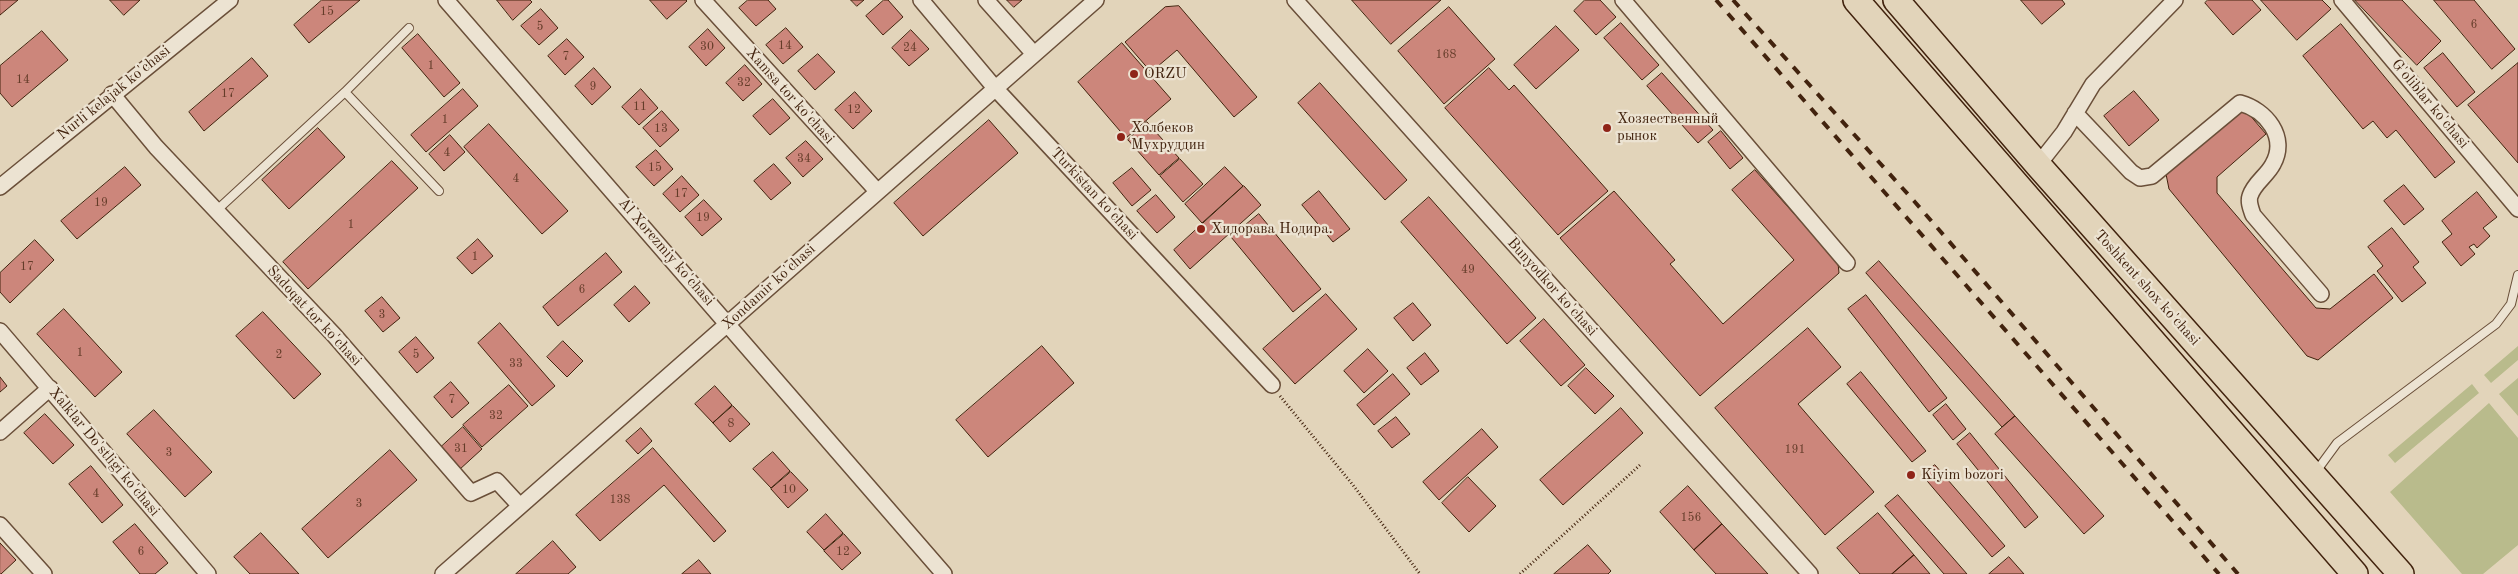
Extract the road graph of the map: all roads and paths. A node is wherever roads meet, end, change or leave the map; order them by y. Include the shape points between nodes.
1 (230, 0) edge
2 (446, 0) edge
3 (703, 0) edge
4 (921, 0) edge
5 (986, 0) edge
6 (1096, 0) edge
7 (1295, 0) edge
8 (1623, 0) edge
9 (1856, 0) edge
10 (1896, 0) edge
11 (2175, 0) edge
12 (2342, 0) edge
13 (409, 28) dead end
14 (1034, 54) junction
15 (995, 88) junction
16 (345, 92) junction
17 (112, 94) junction
18 (2075, 113) junction
19 (2038, 165) junction
20 (0, 187) edge
21 (439, 192) dead end
22 (877, 192) junction
23 (2518, 209) edge
24 (216, 211) junction
25 (1847, 263) dead end
26 (2518, 275) edge
27 (2321, 294) dead end
28 (728, 324) junction
29 (0, 331) edge
30 (1272, 385) joint
31 (50, 388) junction
32 (0, 432) edge
33 (1640, 465) dead end
34 (2314, 475) junction
35 (520, 506) junction
36 (0, 525) edge
37 (44, 574) edge
38 (208, 574) edge
39 (443, 574) edge
40 (944, 574) edge
41 (1420, 574) edge
42 (1520, 574) edge
43 (1810, 574) edge
44 (2355, 574) edge
45 (2401, 574) edge

1 - 17 street, Nurli kelajak ko'chasi
2 - 28 street, Al Xorezmiy ko'chasi
3 - 22 street, Xamsa tor ko'chasi
4 - 15 street, Turkistan ko'chasi
5 - 14 street
6 - 14 street, Xondamir ko'chasi
7 - 43 street, Bunyodkor ko'chasi
8 - 25 street
9 - 44 highway, Toshkent shox ko'chasi
10 - 19 highway, Toshkent shox ko'chasi
11 - 18 street via 2092,84
12 - 23 street, G'oliblar ko'chasi
13 - 16 lane
14 - 15 street, Xondamir ko'chasi
15 - 22 street, Xondamir ko'chasi
15 - 30 street, Turkistan ko'chasi
16 - 21 lane
16 - 24 lane
17 - 20 street, Nurli kelajak ko'chasi
17 - 24 street, Sadoqat tor ko'chasi
18 - 19 street
18 - 27 street via 2140,178 2152,176 2240,102 2254,106 2273,126 2280,144 2273,164 2250,197 2253,215
19 - 34 highway, Toshkent shox ko'chasi
22 - 28 street, Xondamir ko'chasi
24 - 35 street, Sadoqat tor ko'chasi via 334,335 471,493 498,481
26 - 34 lane via 2511,304 2496,324 2337,443
28 - 35 street, Xondamir ko'chasi
28 - 40 street, Al Xorezmiy ko'chasi
29 - 31 street, Xalklar Do'stligi ko'chasi
30 - 41 path via 1353,484
31 - 32 street
31 - 38 street, Xalklar Do'stligi ko'chasi
33 - 42 path
34 - 45 highway, Toshkent shox ko'chasi
35 - 39 street, Xondamir ko'chasi
36 - 37 street

